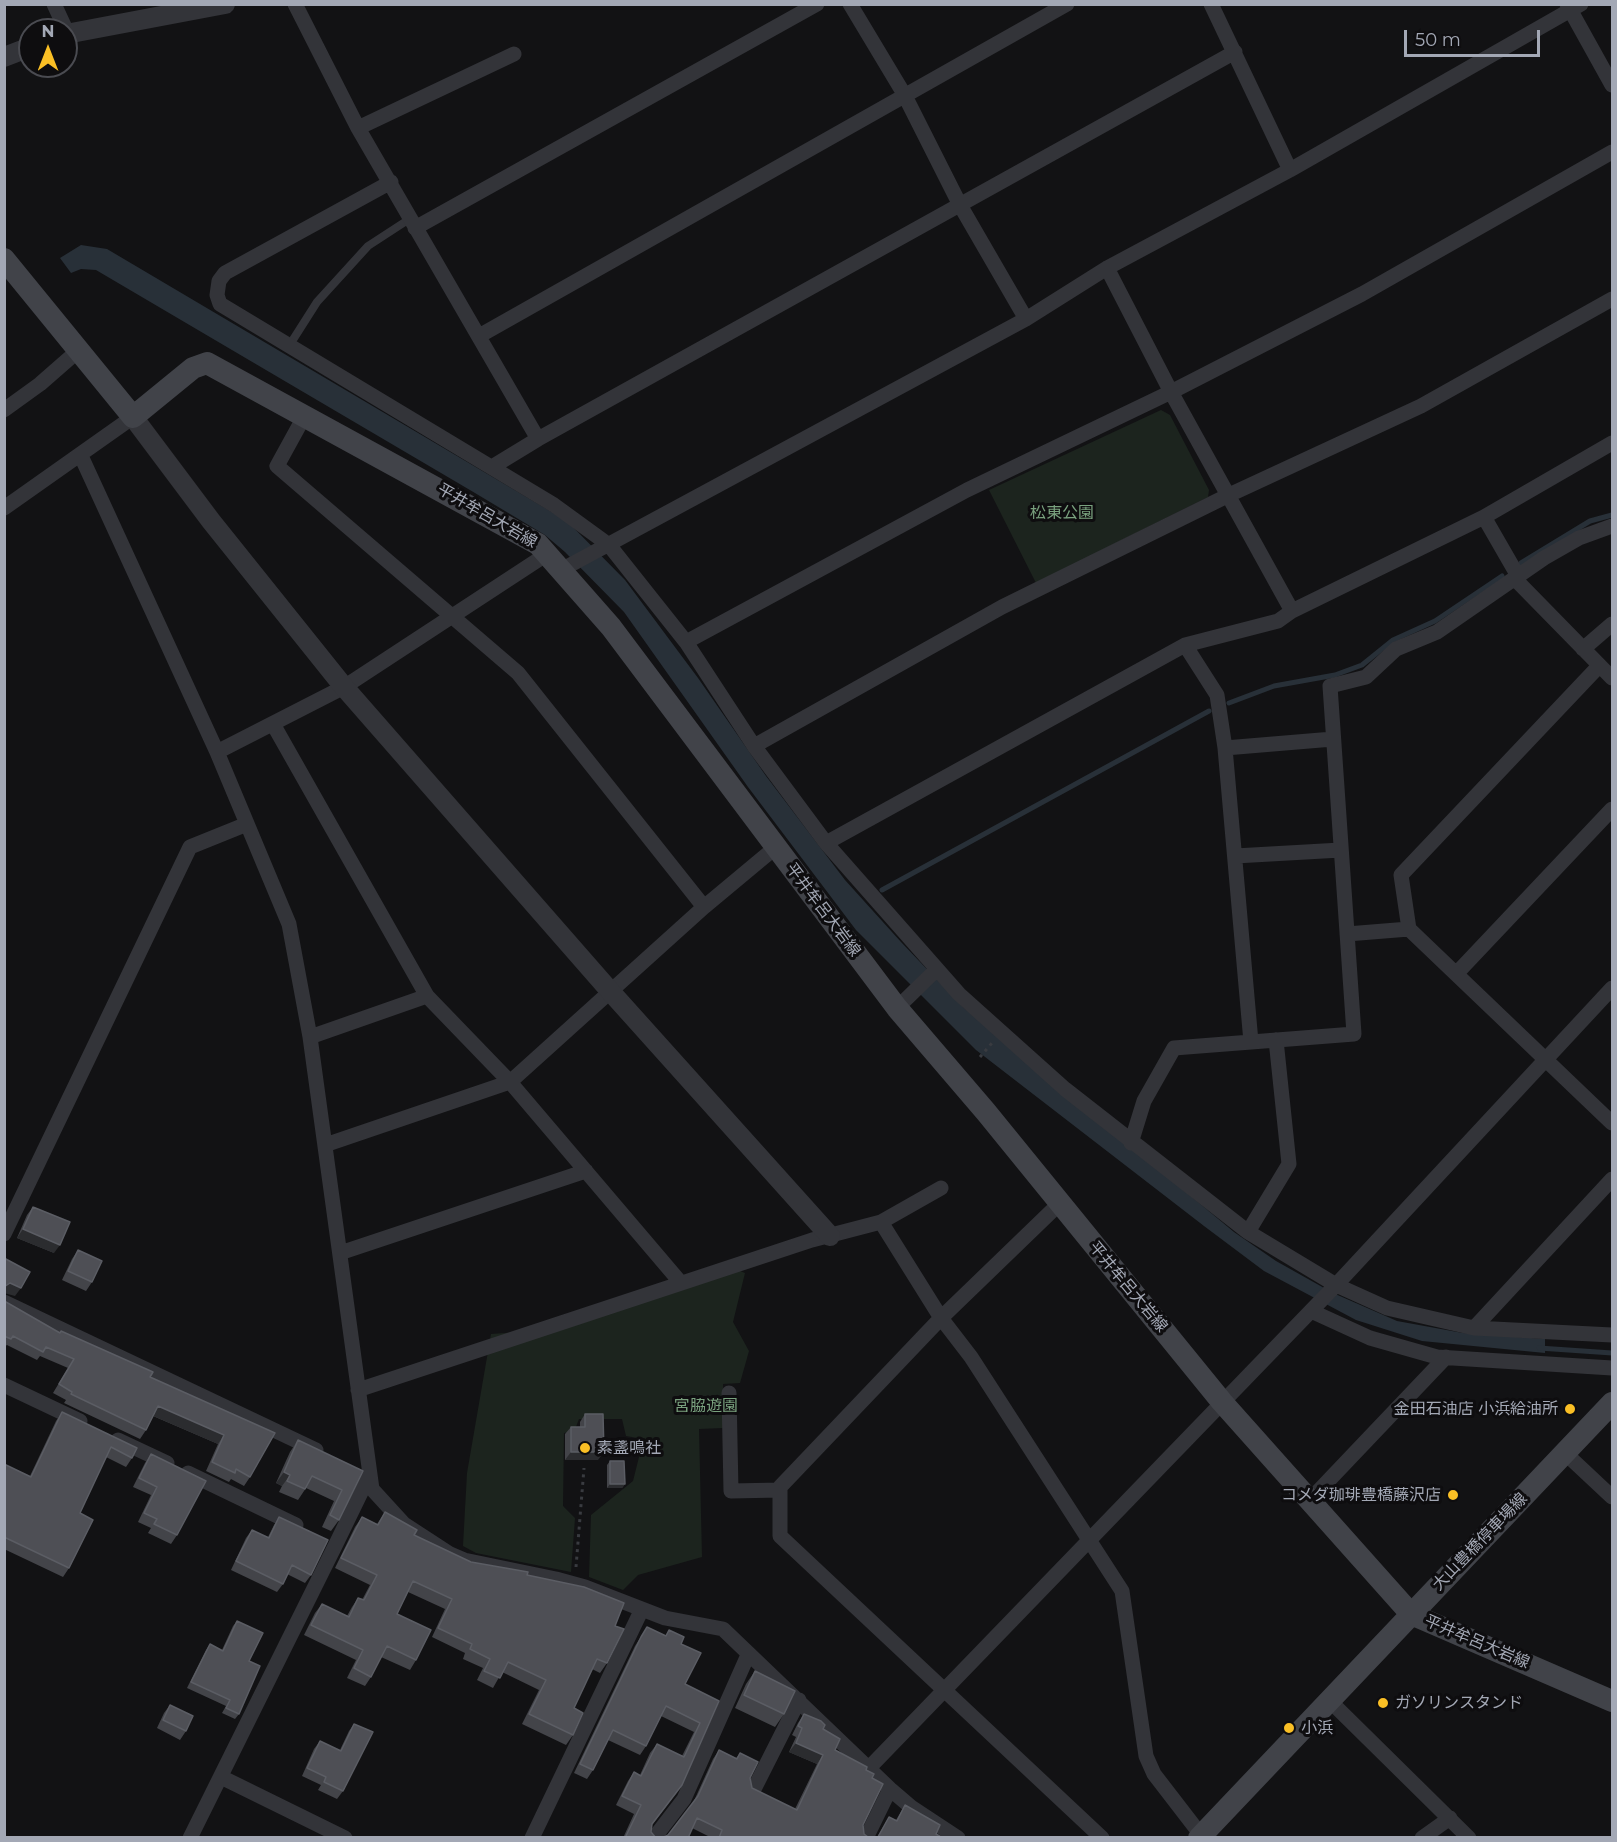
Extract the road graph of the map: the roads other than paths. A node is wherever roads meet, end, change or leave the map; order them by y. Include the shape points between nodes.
1 (54, 4) edge
2 (225, 4) edge
3 (295, 4) edge
4 (817, 4) edge
5 (850, 4) edge
6 (1067, 4) edge
7 (1211, 4) edge
8 (1573, 6) edge
9 (60, 18) edge
10 (78, 30) edge
11 (1235, 52) junction
12 (514, 54) dead end
13 (1612, 85) edge
14 (904, 94) junction
15 (358, 128) junction
16 (1612, 152) edge
17 (1290, 170) junction
18 (391, 182) junction
19 (960, 205) junction
20 (413, 223) junction
21 (4, 259) edge
22 (1107, 268) junction
23 (1612, 299) edge
24 (1026, 319) junction
25 (479, 336) junction
26 (289, 346) junction
27 (80, 349) junction
28 (1171, 392) junction
29 (4, 410) edge
30 (305, 415) junction
31 (133, 417) junction
32 (538, 439) junction
33 (1612, 443) edge
34 (81, 456) junction
35 (492, 467) junction
36 (1229, 495) junction
37 (4, 508) edge
38 (1484, 517) junction
39 (1612, 526) edge
40 (603, 547) junction
41 (560, 562) junction
42 (1516, 578) junction
43 (1292, 611) junction
44 (450, 616) junction
45 (1612, 624) edge
46 (686, 642) junction
47 (1185, 645) junction
48 (1583, 649) junction
49 (1599, 666) junction
50 (1612, 678) edge
51 (344, 687) junction
52 (273, 724) junction
53 (1333, 739) junction
54 (754, 746) junction
55 (1225, 748) junction
56 (217, 752) junction
57 (1612, 809) edge
58 (247, 824) junction
59 (826, 843) junction
60 (776, 847) junction
61 (1341, 850) junction
62 (1235, 856) junction
63 (704, 907) junction
64 (1409, 929) junction
65 (1347, 934) junction
66 (937, 969) junction
67 (1456, 974) junction
68 (1612, 987) edge
69 (610, 991) junction
70 (427, 996) junction
71 (904, 1001) junction
72 (310, 1037) junction
73 (1276, 1040) junction
74 (1251, 1042) junction
75 (1546, 1059) junction
76 (510, 1082) junction
77 (1612, 1123) edge
78 (1131, 1143) junction
79 (325, 1145) junction
80 (586, 1171) junction
81 (1612, 1179) edge
82 (941, 1188) dead end
83 (1059, 1204) junction
84 (881, 1222) junction
85 (1248, 1232) junction
86 (4, 1234) edge
87 (830, 1236) junction
88 (340, 1253) junction
89 (681, 1283) junction
90 (1336, 1285) junction
91 (4, 1302) edge
92 (1311, 1311) junction
93 (941, 1318) junction
94 (1474, 1328) junction
95 (1612, 1335) edge
96 (1446, 1357) junction
97 (1612, 1368) edge
98 (4, 1385) edge
99 (358, 1390) junction
100 (729, 1393) dead end
101 (1222, 1402) junction
102 (1612, 1403) edge
103 (1565, 1453) junction
104 (330, 1457) edge
105 (350, 1467) edge
106 (369, 1476) junction
107 (780, 1490) junction
108 (1612, 1497) edge
109 (1310, 1500) junction
110 (325, 1539) junction
111 (1090, 1540) junction
112 (642, 1609) junction
113 (1411, 1614) junction
114 (748, 1655) junction
115 (942, 1690) junction
116 (798, 1700) junction
117 (1330, 1701) junction
118 (1612, 1701) edge
119 (868, 1769) junction
120 (221, 1777) junction
121 (890, 1789) junction
122 (753, 1791) edge
123 (1450, 1818) junction
124 (1200, 1836) edge
125 (190, 1838) edge
126 (345, 1838) edge
127 (532, 1838) edge
128 (654, 1838) edge
129 (866, 1838) edge
130 (958, 1838) edge
131 (1102, 1838) edge
132 (1422, 1838) edge
133 (1469, 1838) edge

1 - 9 street
2 - 10 street
3 - 15 street
4 - 20 street
5 - 14 street
6 - 14 street
7 - 11 street
8 - 13 street
8 - 17 street
11 - 17 street
11 - 19 street
12 - 15 street
14 - 19 street
14 - 25 street
15 - 18 street
16 - 28 street via 1362,294
17 - 22 street
18 - 20 street
18 - 26 street via 225,273 219,281 220,304
19 - 24 street
19 - 32 street
20 - 25 street
20 - 26 lane via 387,232 355,260 317,302
21 - 27 main road
22 - 24 street
22 - 28 street
23 - 36 street via 1421,406
24 - 40 street
25 - 32 street
26 - 35 street
27 - 29 street
27 - 31 main road
28 - 36 street
28 - 46 street via 967,490
30 - 31 main road, 平井牟呂大岩線 via 207,363 194,368
30 - 41 main road, 平井牟呂大岩線 via 538,544
30 - 44 street via 277,465
31 - 34 street
31 - 51 street
32 - 35 street
33 - 38 street
34 - 37 street
34 - 56 street
35 - 40 street via 574,517
36 - 43 street
36 - 54 street via 1002,608
38 - 42 street
38 - 43 street
39 - 42 street via 1580,538
40 - 41 street
40 - 46 street
41 - 44 street
41 - 60 main road, 平井牟呂大岩線
42 - 48 street
42 - 53 street via 1437,632 1396,649 1366,677 1330,686
43 - 47 street via 1278,621
44 - 51 street
44 - 63 street via 533,690
45 - 48 street
46 - 54 street
47 - 55 street via 1217,695
47 - 59 street
48 - 49 street
49 - 50 street
49 - 64 street via 1401,875
51 - 52 street
51 - 69 street
52 - 56 street
52 - 70 street
53 - 55 street
53 - 61 street
54 - 59 street
55 - 62 street
56 - 58 street
57 - 67 street
58 - 72 street via 289,924
58 - 86 street via 190,847
59 - 66 street
60 - 63 street
60 - 71 main road, 平井牟呂大岩線
61 - 62 street
61 - 65 street
62 - 74 street
63 - 69 street
64 - 65 street
64 - 67 street
65 - 73 street via 1354,1034
66 - 71 street
66 - 78 street via 1006,1037
67 - 75 street
68 - 75 street
69 - 76 street
69 - 87 street
70 - 72 street
70 - 76 street
71 - 83 main road, 平井牟呂大岩線
72 - 79 street
73 - 74 street
73 - 85 street via 1289,1164
74 - 78 street via 1174,1048 1144,1101
75 - 77 street
75 - 90 street
76 - 79 street
76 - 80 street
78 - 85 street
79 - 88 street
80 - 88 street
80 - 89 street
81 - 94 street
82 - 84 street
83 - 93 street
83 - 101 main road, 平井牟呂大岩線
84 - 87 street
84 - 93 street
85 - 90 street
87 - 89 street
88 - 99 street
89 - 99 street
90 - 92 street
90 - 94 street via 1387,1308
91 - 104 street
92 - 96 street via 1370,1338
92 - 101 street
93 - 107 street
93 - 111 street via 971,1357
94 - 95 street
96 - 97 street
96 - 109 street
98 - 110 street
99 - 106 street
100 - 107 street via 731,1491
101 - 109 main road, 平井牟呂大岩線
101 - 111 street
102 - 103 main road, 大山豊橋停車場線
103 - 108 street
103 - 113 main road, 大山豊橋停車場線
105 - 106 street
106 - 110 street
106 - 112 street via 381,1502 404,1524 450,1554 474,1563 575,1584
107 - 115 street via 780,1536
109 - 113 main road, 平井牟呂大岩線
110 - 120 street
111 - 115 street
111 - 124 street via 1122,1591 1146,1756 1154,1774
112 - 114 street via 692,1625 723,1629
112 - 127 street
113 - 117 main road, 大山豊橋停車場線
113 - 118 main road, 平井牟呂大岩線
114 - 116 street
114 - 128 street via 684,1799
115 - 119 street
115 - 131 street
116 - 119 street
116 - 122 street
117 - 123 street
117 - 124 main road, 大山豊橋停車場線
119 - 121 street
120 - 125 street
120 - 126 street
121 - 129 street
121 - 130 street via 911,1808
123 - 132 street
123 - 133 street

